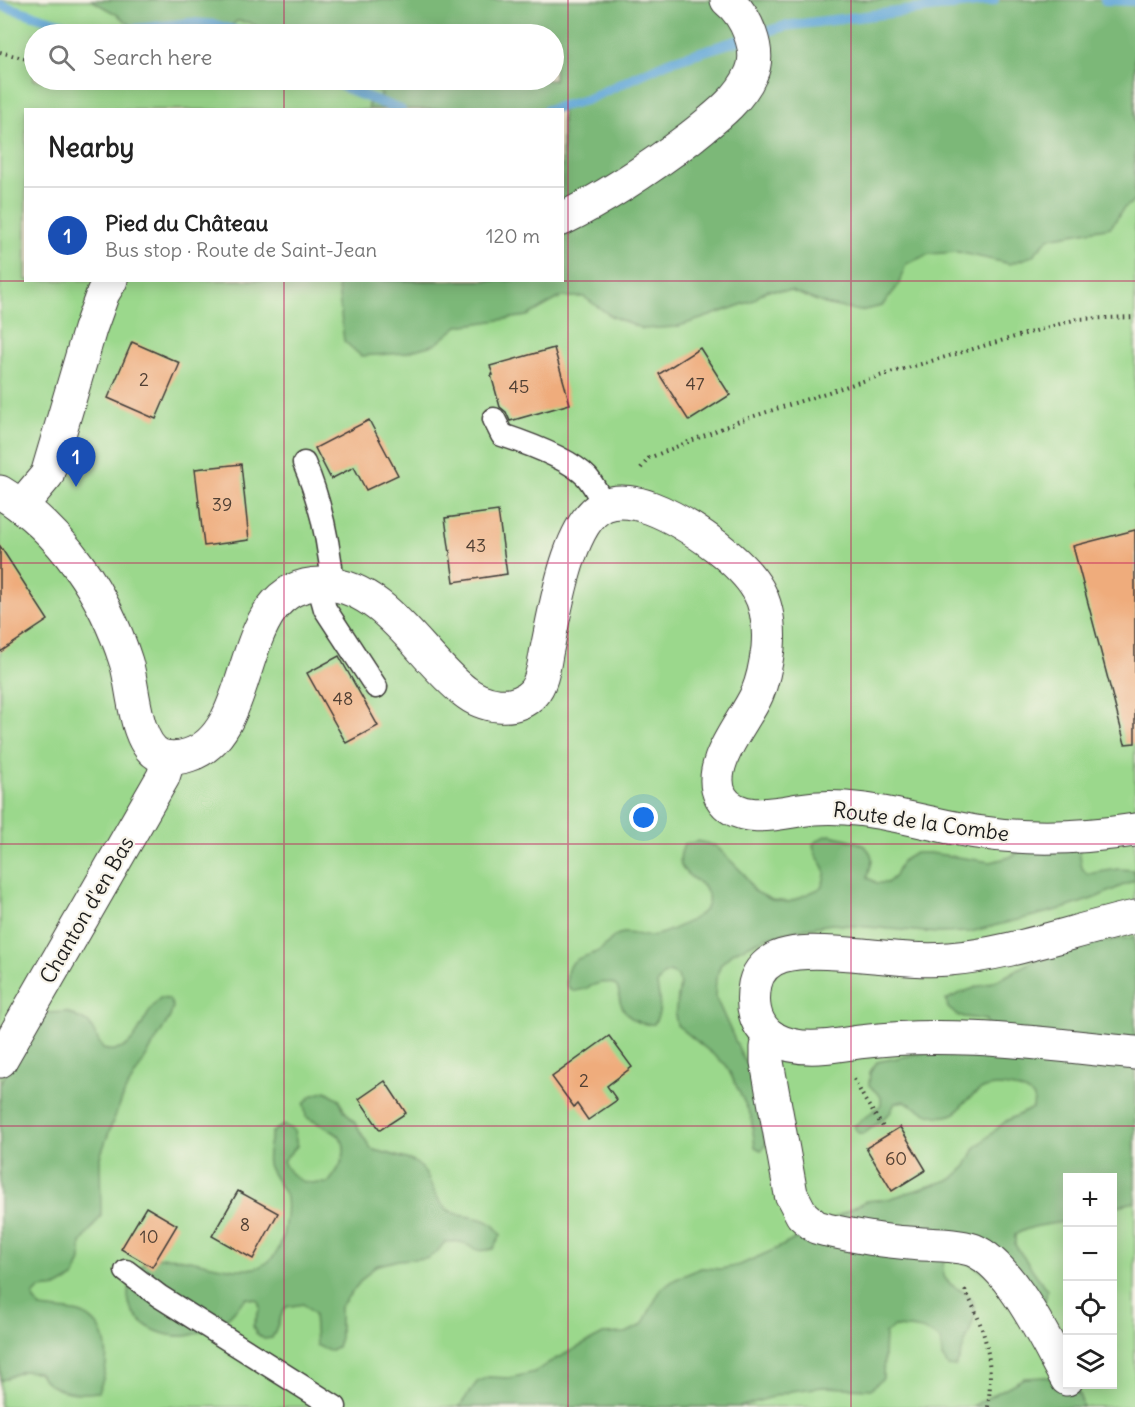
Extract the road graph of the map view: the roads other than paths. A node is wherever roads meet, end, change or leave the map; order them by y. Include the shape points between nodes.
1 (736, 10) edge
2 (564, 218) edge
3 (110, 282) edge
4 (494, 419) dead end
5 (304, 463) dead end
6 (11, 499) edge
7 (612, 504) junction
8 (326, 585) junction
9 (376, 687) dead end
10 (169, 758) junction
11 (1135, 830) edge
12 (1135, 917) edge
13 (772, 1036) junction
14 (1135, 1053) edge
15 (0, 1061) edge
16 (126, 1271) dead end
17 (1063, 1372) edge
18 (335, 1407) edge

1 - 2 street via 754,52 746,85 722,111 647,170
3 - 6 street via 90,329 47,475
4 - 7 lane via 502,435 560,459 586,477
5 - 8 lane via 327,536
6 - 10 street via 58,540 92,586 124,656 146,741 157,754
7 - 8 street via 594,512 581,529 569,557 539,682 532,694 519,702 490,704 470,696 377,605 356,592
7 - 11 street, Route de la Combe via 646,506 689,528 746,572 763,597 769,637 762,682 719,767 719,793 730,807 758,815 818,807 843,808 1008,835 1077,836
8 - 9 lane via 325,609
8 - 10 street via 308,586 287,595 268,615 231,709 214,738 201,750
10 - 15 street, Chanton d'en Bas via 163,777
12 - 13 street via 1017,947 950,959 826,953 782,956 760,971 754,989 756,1017 762,1029
13 - 14 street via 797,1046 952,1036
13 - 17 street via 767,1062 791,1194 802,1215 816,1227 827,1230 971,1250 984,1256 1015,1290
16 - 18 lane

